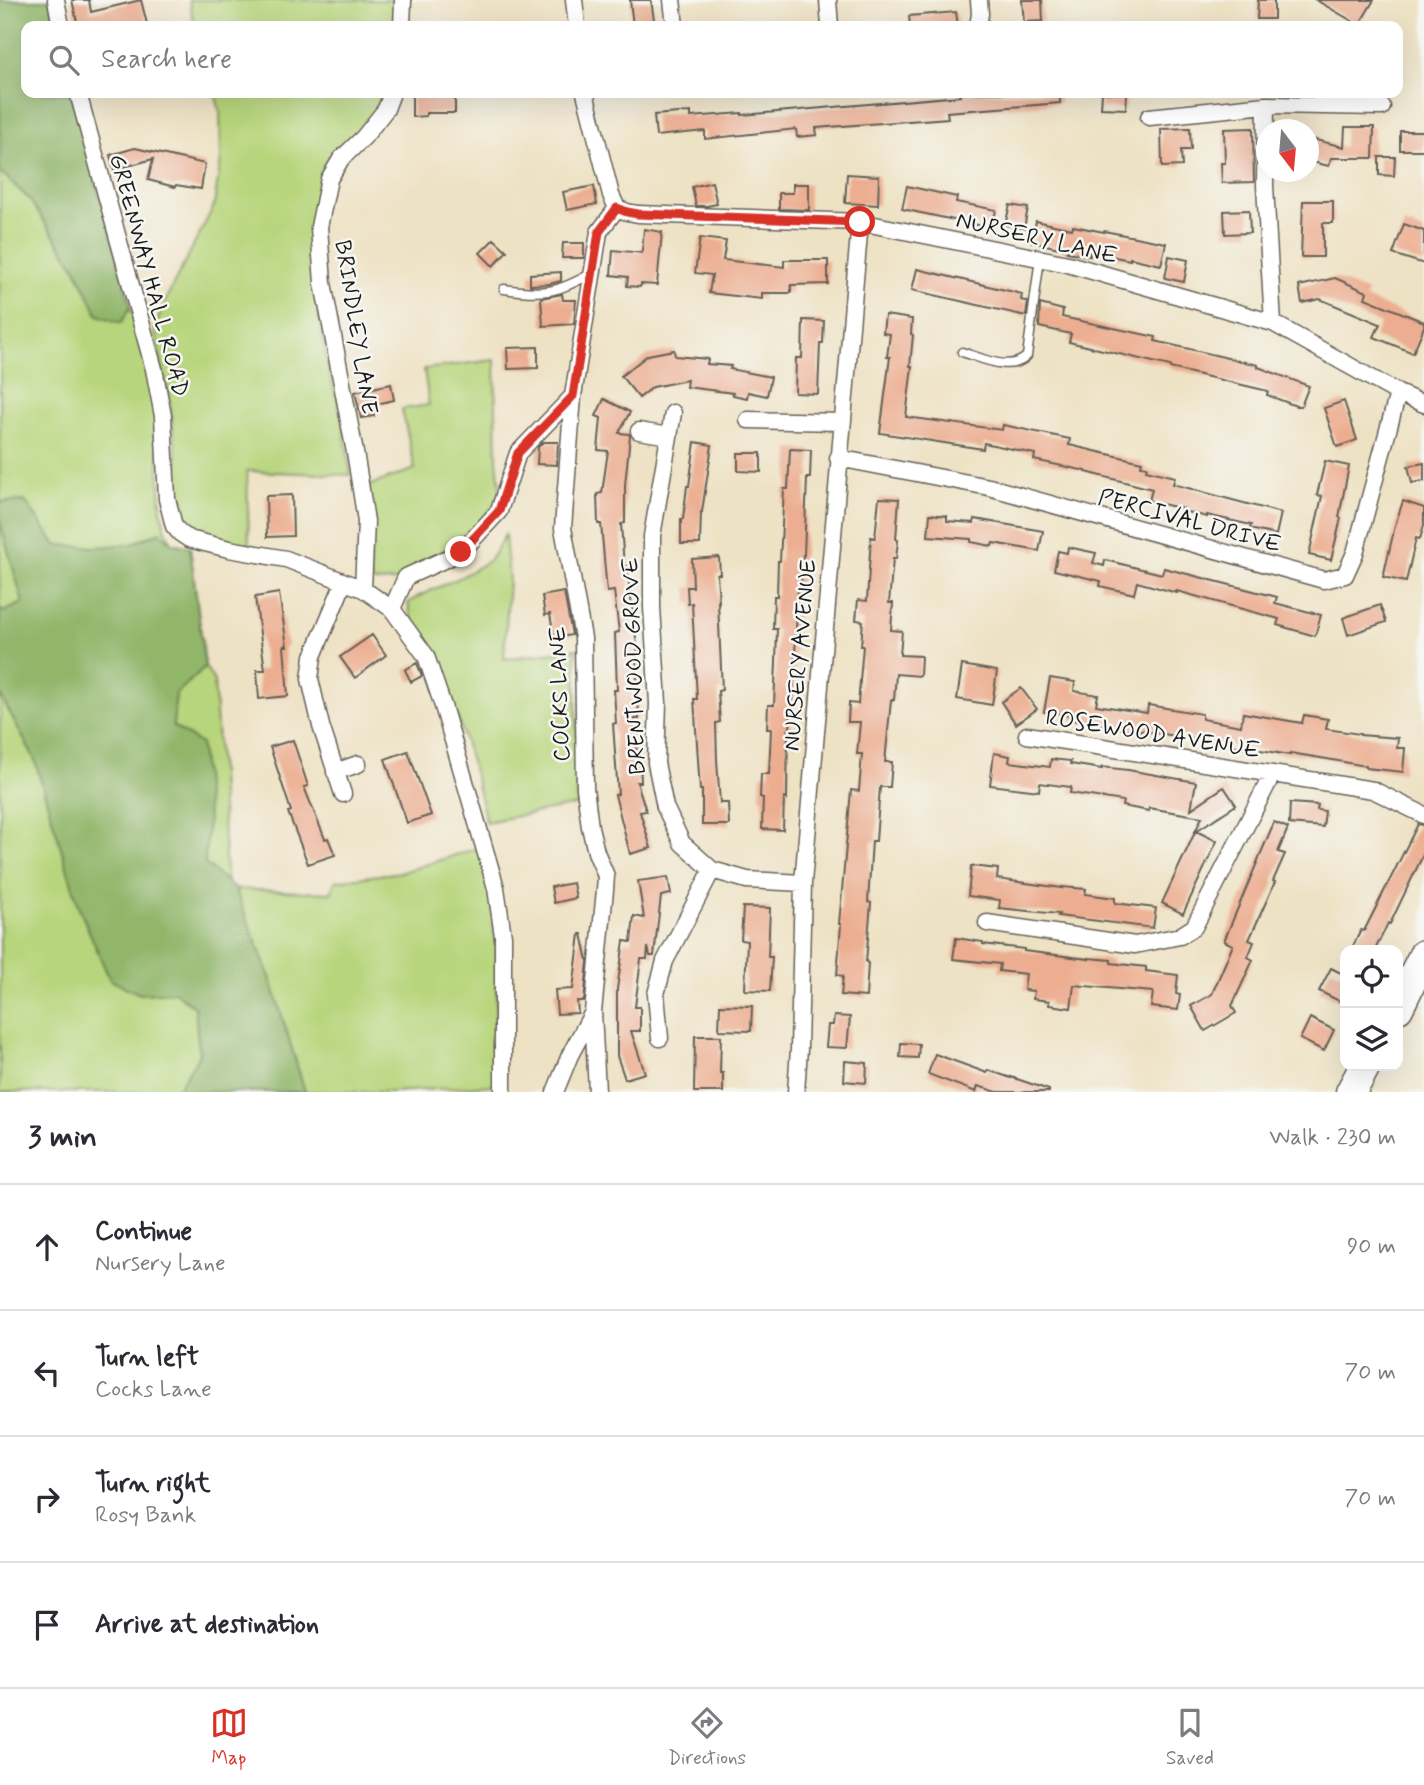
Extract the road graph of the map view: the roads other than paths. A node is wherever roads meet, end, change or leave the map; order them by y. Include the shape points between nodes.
1 (56, 0) edge
2 (403, 0) edge
3 (574, 0) edge
4 (672, 0) edge
5 (828, 0) edge
6 (979, 0) edge
7 (60, 21) edge
8 (402, 21) edge
9 (576, 21) edge
10 (675, 21) edge
11 (830, 21) edge
12 (979, 21) edge
13 (79, 98) edge
14 (390, 98) edge
15 (586, 98) edge
16 (1266, 106) junction
17 (1382, 107) dead end
18 (1149, 117) dead end
19 (617, 208) junction
20 (860, 222) junction
21 (1040, 258) junction
22 (592, 273) junction
23 (504, 289) dead end
24 (1273, 323) junction
25 (962, 352) dead end
26 (1398, 393) junction
27 (573, 396) junction
28 (1424, 404) edge
29 (673, 413) dead end
30 (748, 420) dead end
31 (841, 422) junction
32 (639, 431) dead end
33 (669, 436) junction
34 (838, 458) junction
35 (344, 582) junction
36 (363, 589) junction
37 (392, 609) junction
38 (1027, 735) dead end
39 (358, 764) dead end
40 (335, 772) junction
41 (1272, 775) junction
42 (342, 794) dead end
43 (1424, 815) edge
44 (712, 870) junction
45 (803, 883) junction
46 (987, 923) dead end
47 (1424, 955) edge
48 (1406, 1000) edge
49 (593, 1012) junction
50 (660, 1038) dead end
51 (1363, 1071) edge
52 (503, 1092) edge
53 (555, 1092) edge
54 (597, 1092) edge
55 (796, 1092) edge
56 (1351, 1092) edge

1 - 7 street
2 - 8 street
3 - 9 street
4 - 10 street
5 - 11 street
6 - 12 street
13 - 35 street, GREENWAY HALL ROAD via 154,369 163,416 167,499 174,526 189,538 286,559
14 - 36 street, BRINDLEY LANE via 329,179 319,227 323,283 366,521
15 - 19 street
16 - 17 street
16 - 18 street
16 - 24 street via 1265,186
19 - 20 street, NURSERY LANE via 638,214
19 - 22 street, COCKS LANE via 599,232
20 - 21 street, NURSERY LANE
20 - 31 street, NURSERY AVENUE
21 - 24 street, NURSERY LANE
21 - 25 lane via 1027,356 1005,365
22 - 23 lane via 562,289 527,293
22 - 27 street, COCKS LANE
24 - 26 street, NURSERY LANE
26 - 28 street, NURSERY LANE
26 - 34 street, PERCIVAL DRIVE via 1355,553 1345,575 1324,580 989,487
27 - 37 street via 518,453 499,511 461,552 406,577
27 - 49 street, COCKS LANE via 563,528 583,638 585,788 590,827 606,876
29 - 33 street, BRENTWOOD GROVE
30 - 31 street
31 - 34 street, NURSERY AVENUE
32 - 33 street
33 - 44 street, BRENTWOOD GROVE via 652,536 656,763 664,807 682,843
34 - 45 street, NURSERY AVENUE
35 - 36 street, GREENWAY HALL ROAD
35 - 40 street via 313,656 310,679
36 - 37 street, GREENWAY HALL ROAD
37 - 52 street, GREENWAY HALL ROAD via 426,656 496,888 503,936
38 - 41 street, ROSEWOOD AVENUE
39 - 40 street
40 - 42 street
41 - 43 street, ROSEWOOD AVENUE via 1373,790
41 - 46 street, ROSEWOOD AVENUE via 1194,927 1180,936 1135,945
44 - 45 street, BRENTWOOD GROVE via 747,880
44 - 50 street via 665,961 656,994
45 - 55 street, NURSERY AVENUE
47 - 48 highway
49 - 53 street, COCKS LANE
49 - 54 street
51 - 56 highway

